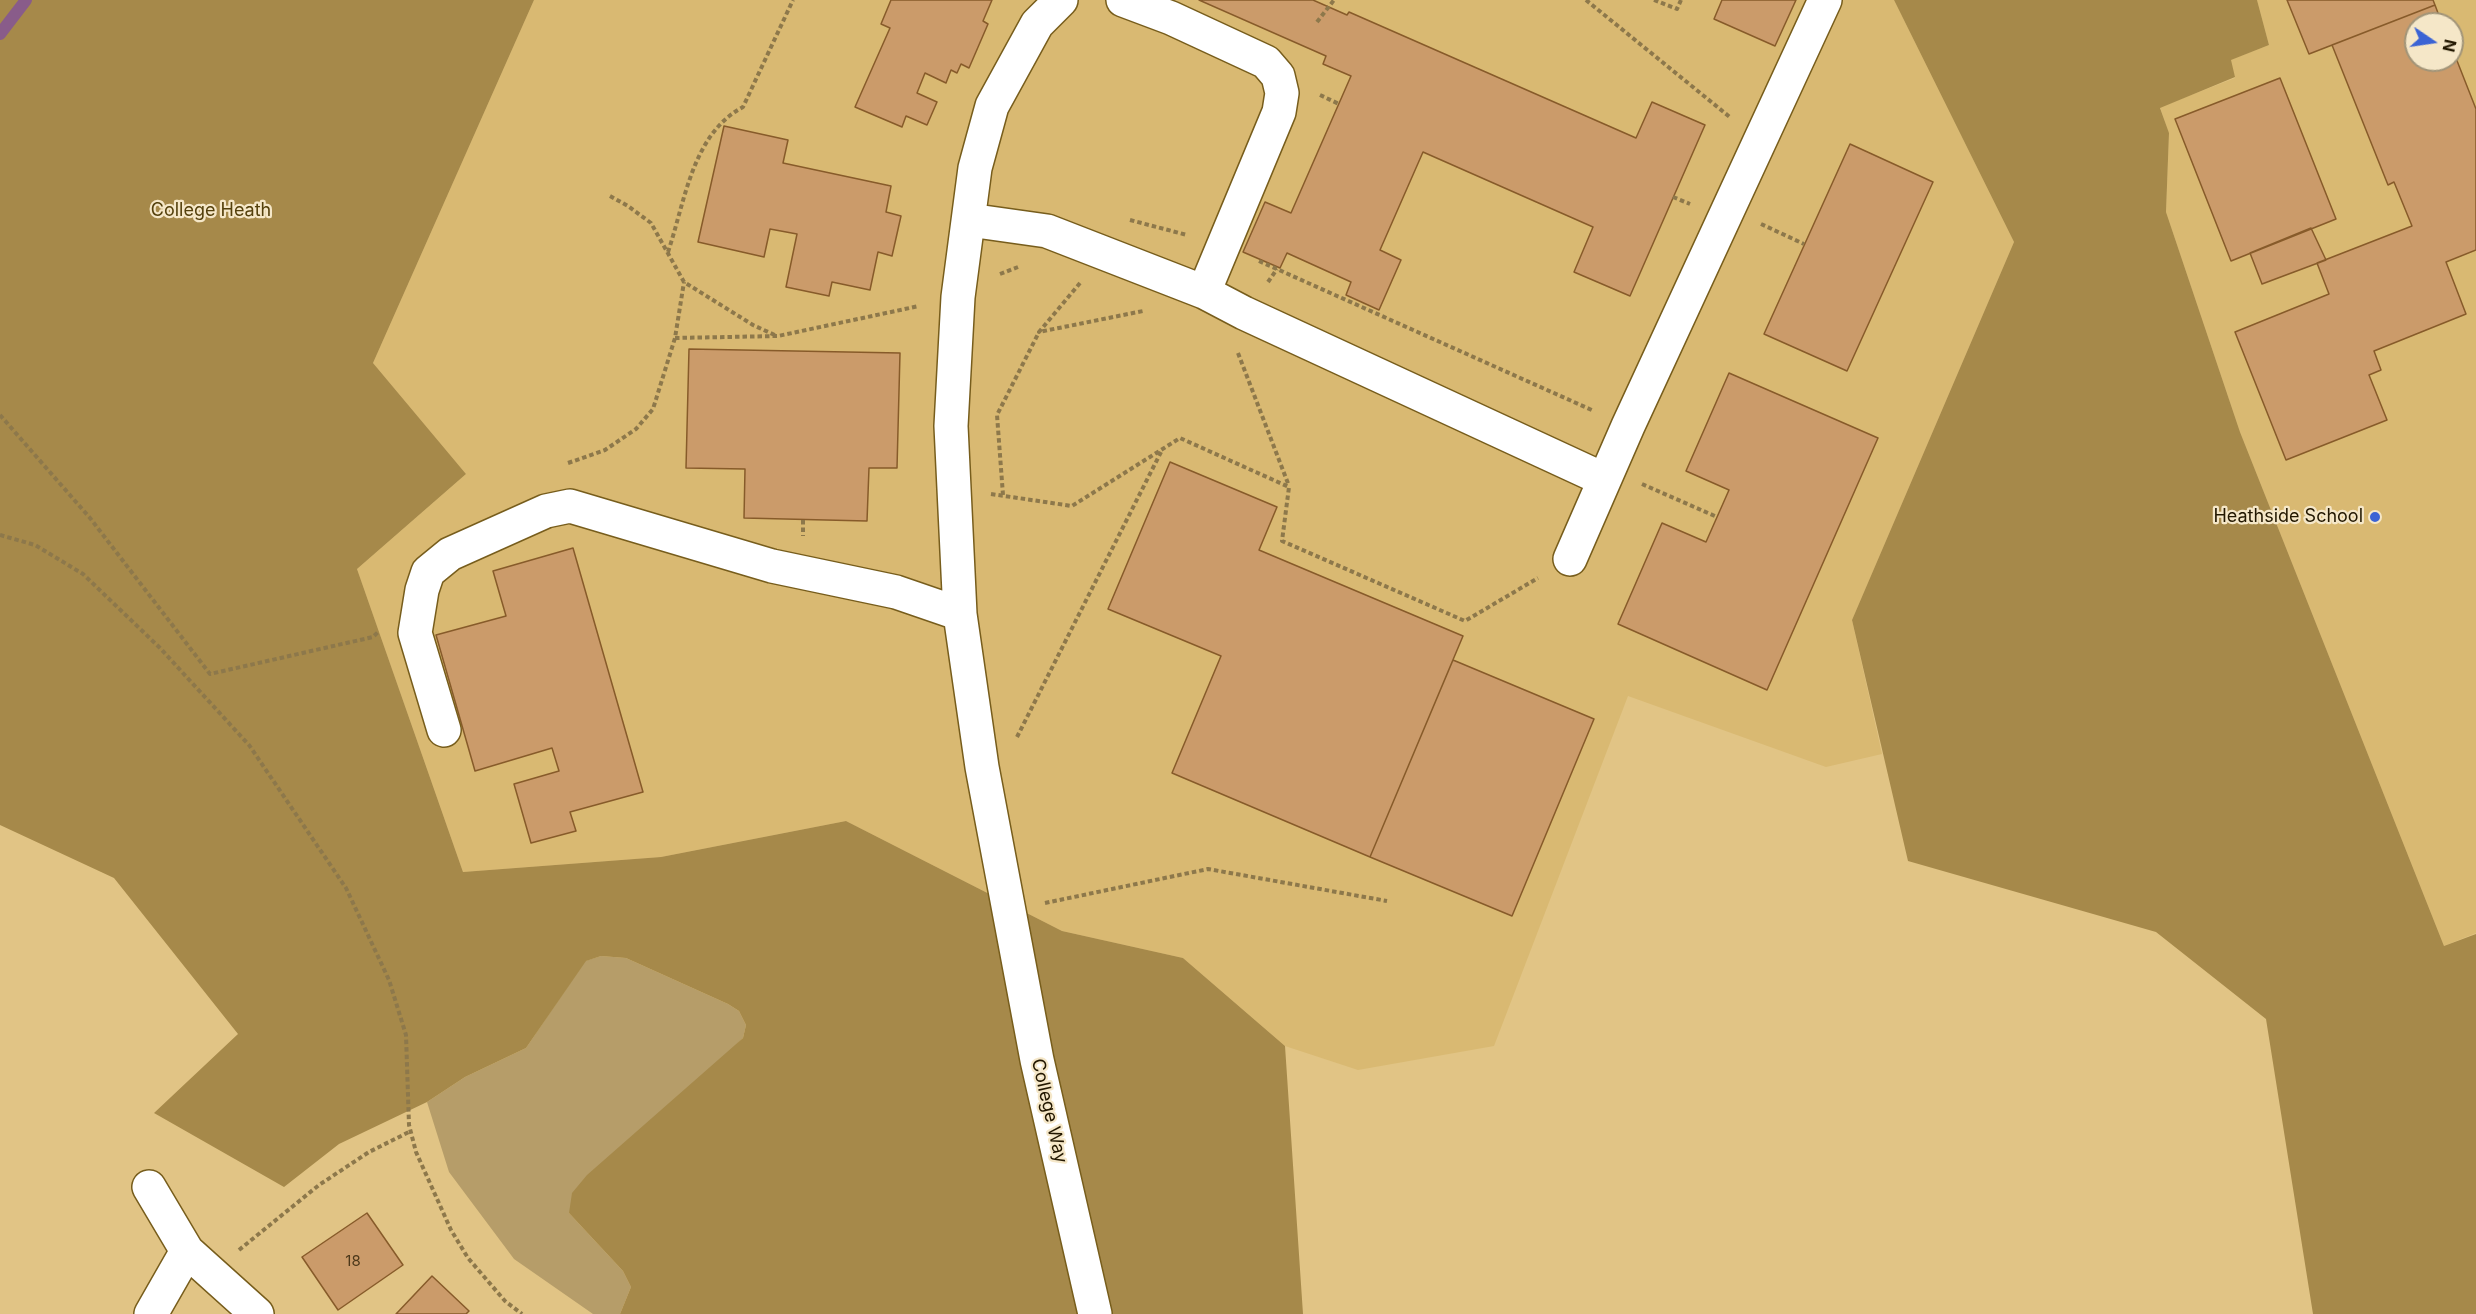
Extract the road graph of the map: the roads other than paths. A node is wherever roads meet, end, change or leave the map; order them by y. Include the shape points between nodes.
1 (1061, 0) edge
2 (1123, 0) edge
3 (1825, 0) edge
4 (969, 220) junction
5 (1204, 292) junction
6 (1606, 474) junction
7 (1570, 559) road end
8 (960, 614) junction
9 (444, 730) dead end
10 (149, 1187) dead end
11 (199, 1262) junction
12 (152, 1314) edge
13 (257, 1314) edge
14 (1095, 1314) edge

1 - 4 street, College Way via 1037,24 992,106 975,168
2 - 5 street via 1266,62 1278,76 1282,93 1280,112
3 - 6 street
4 - 5 street via 1047,231
4 - 8 street, College Way via 958,297 951,426
5 - 6 street
6 - 7 street
8 - 9 street via 896,592 772,566 570,506 546,511 450,554 428,572 415,633
8 - 14 street, College Way via 982,767 1022,906 1037,1060
10 - 11 street
11 - 12 street
11 - 13 street

